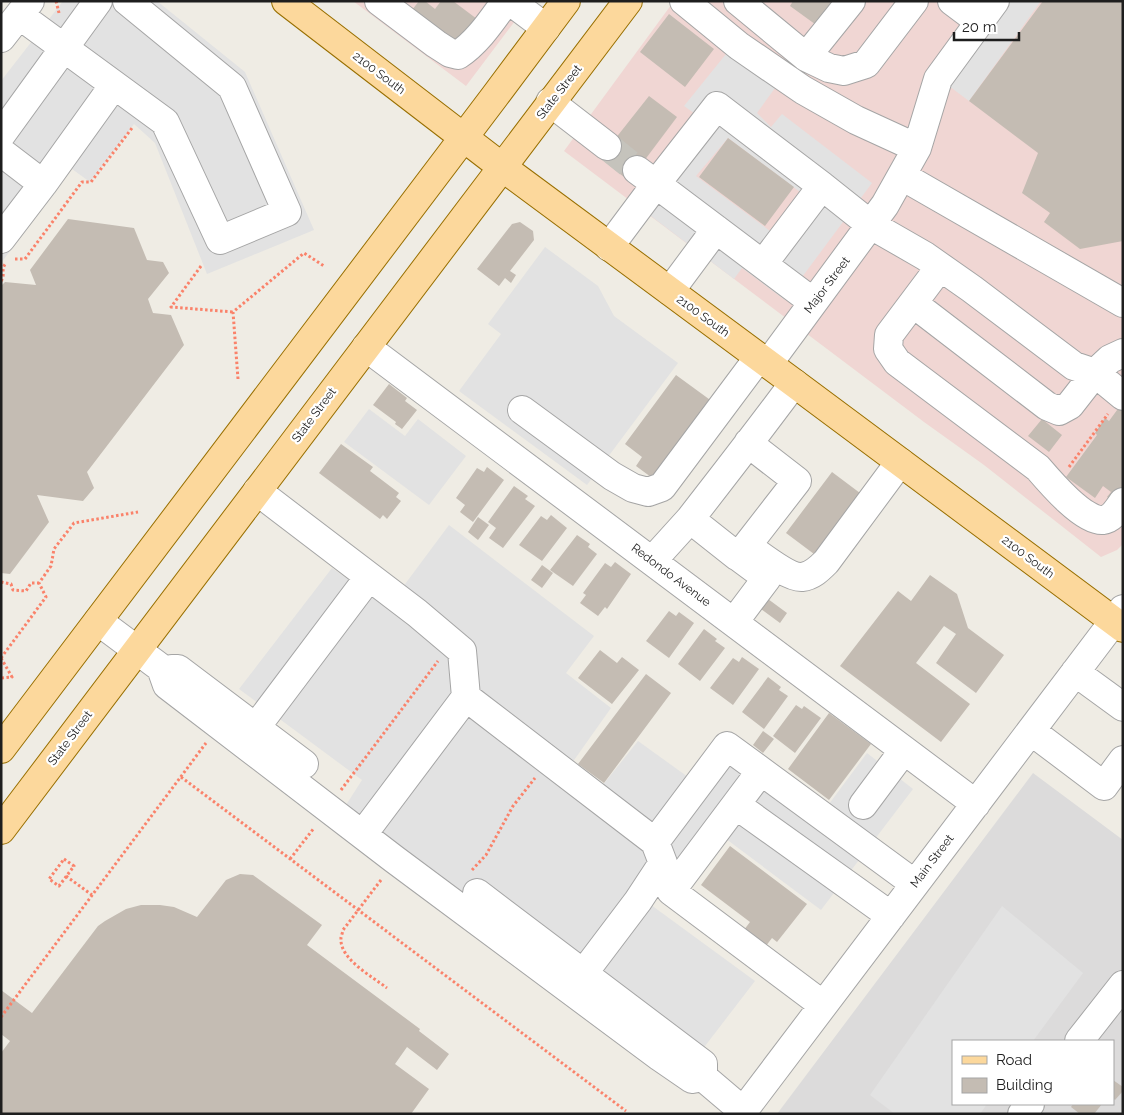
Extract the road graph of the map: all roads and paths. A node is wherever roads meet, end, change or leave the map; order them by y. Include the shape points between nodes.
1 (56, 1) edge
2 (98, 1) edge
3 (127, 1) edge
4 (379, 1) edge
5 (506, 1) edge
6 (510, 1) edge
7 (566, 1) edge
8 (628, 1) edge
9 (684, 1) edge
10 (736, 1) edge
11 (851, 1) edge
12 (914, 1) edge
13 (952, 1) edge
14 (295, 4) edge
15 (24, 8) edge
16 (988, 12) edge
17 (60, 14) dead end
18 (716, 27) junction
19 (546, 28) junction
20 (1, 38) edge
21 (64, 48) junction
22 (806, 57) junction
23 (114, 84) junction
24 (550, 102) junction
25 (135, 124) dead end
26 (1, 135) edge
27 (463, 138) junction
28 (607, 146) tunnel mouth
29 (917, 148) junction
30 (1, 152) edge
31 (502, 168) junction
32 (902, 176) junction
33 (647, 177) junction
34 (43, 184) junction
35 (822, 186) junction
36 (878, 215) junction
37 (716, 229) junction
38 (1, 239) edge
39 (609, 247) junction
40 (763, 264) junction
41 (201, 266) dead end
42 (324, 266) dead end
43 (940, 267) junction
44 (1, 281) edge
45 (670, 291) junction
46 (813, 302) junction
47 (1123, 303) edge
48 (914, 304) junction
49 (233, 312) junction
50 (366, 347) junction
51 (1123, 353) edge
52 (763, 360) junction
53 (1095, 373) junction
54 (238, 379) dead end
55 (794, 383) junction
56 (1116, 405) edge
57 (522, 410) dead end
58 (748, 443) junction
59 (900, 462) junction
60 (1065, 472) dead end
61 (257, 491) junction
62 (1123, 502) edge
63 (138, 512) dead end
64 (690, 520) junction
65 (743, 551) junction
66 (652, 561) junction
67 (369, 577) junction
68 (1, 582) edge
69 (39, 583) junction
70 (1120, 619) edge
71 (98, 621) junction
72 (734, 622) junction
73 (452, 643) junction
74 (137, 651) junction
75 (1, 658) edge
76 (161, 668) junction
77 (1075, 672) junction
78 (1, 678) edge
79 (466, 697) junction
80 (1123, 707) edge
81 (220, 725) junction
82 (1031, 731) junction
83 (250, 735) junction
84 (1, 749) edge
85 (904, 750) junction
86 (1123, 760) edge
87 (552, 763) junction
88 (304, 764) dead end
89 (761, 771) junction
90 (181, 777) junction
91 (1114, 793) edge
92 (336, 797) dead end
93 (863, 804) dead end
94 (976, 804) junction
95 (736, 805) junction
96 (1, 830) edge
97 (363, 834) junction
98 (655, 842) junction
99 (386, 873) dead end
100 (66, 876) junction
101 (915, 884) junction
102 (440, 893) junction
103 (477, 893) dead end
104 (92, 896) junction
105 (358, 910) junction
106 (891, 916) junction
107 (577, 982) junction
108 (1123, 985) edge
109 (387, 988) dead end
110 (824, 1005) junction
111 (1, 1017) edge
112 (1080, 1040) edge
113 (626, 1111) dead end
114 (742, 1113) edge

1 - 17 path
2 - 21 street
3 - 23 street via 232,87 288,212 220,240 166,122
4 - 5 street via 436,44 458,55 481,35
6 - 19 street
7 - 19 main road
8 - 24 main road, State Street
9 - 18 street
10 - 18 street
10 - 22 street
11 - 22 street
12 - 22 street via 866,64 844,71
13 - 16 street
14 - 27 main road, 2100 South
15 - 20 street
15 - 21 street
16 - 29 street, Major Street via 938,78
18 - 29 street via 803,90 856,120
19 - 27 main road
21 - 23 street
21 - 26 street
23 - 34 street
24 - 28 street
24 - 31 main road, State Street
25 - 44 path via 91,182 82,182 25,259 8,260 3,267
27 - 31 main road, 2100 South
27 - 71 main road
29 - 32 street, Major Street
30 - 34 street
31 - 39 main road, 2100 South
31 - 50 main road, State Street
32 - 36 street, Major Street
32 - 47 street
33 - 35 street via 717,106
33 - 37 street
33 - 39 street
34 - 38 street
35 - 36 street
35 - 40 street
36 - 43 street
36 - 46 street, Major Street
37 - 40 street
37 - 45 street
39 - 45 main road, 2100 South
40 - 46 street
41 - 49 path via 171,306
42 - 49 path via 304,253
43 - 48 street
43 - 53 street via 1074,366
45 - 52 main road, 2100 South
46 - 52 street, Major Street
48 - 53 street via 1047,406 1060,411 1070,404
48 - 62 street via 890,335 888,350 897,362 1038,468 1055,488 1094,519 1105,520
49 - 54 path
50 - 61 main road, State Street
50 - 66 street, Redondo Avenue
51 - 53 street via 1110,359
52 - 55 main road, 2100 South
52 - 57 street, Major Street via 662,487 648,492 612,476
53 - 56 street
55 - 58 street
55 - 59 main road, 2100 South
56 - 60 path
58 - 64 street
58 - 65 street via 797,481
59 - 65 street via 826,562 810,575 794,577
59 - 70 main road, 2100 South
61 - 67 street
61 - 74 main road, State Street
63 - 69 path via 74,523 54,549 51,566
64 - 65 street
64 - 66 street
65 - 72 street via 767,578
66 - 72 street, Redondo Avenue
67 - 73 street
67 - 83 street
68 - 69 path via 11,584 14,590 26,591 31,583
69 - 75 path via 46,597
70 - 77 street, Main Street
71 - 74 street
71 - 84 main road
72 - 85 street, Redondo Avenue
73 - 79 street via 462,651
73 - 92 path
74 - 76 street
74 - 96 main road, State Street
75 - 78 path via 12,678
76 - 81 street via 167,685
76 - 83 street via 178,669
77 - 80 street
77 - 82 street, Main Street
79 - 87 street
79 - 97 street
81 - 83 street
81 - 90 path
82 - 91 street
82 - 94 street, Main Street
83 - 88 street
83 - 97 street
85 - 93 street
85 - 94 street, Redondo Avenue
86 - 91 street
87 - 98 street
87 - 102 path via 532,781 513,806 486,855 467,875
89 - 95 street
89 - 98 street via 727,746
89 - 101 street
90 - 104 path
90 - 105 path
94 - 101 street, Main Street
95 - 106 street
95 - 110 street via 671,891
97 - 102 street
98 - 107 street via 663,863
99 - 105 path
100 - 100 path via 74,866 64,859 49,879 59,886
100 - 104 path
101 - 106 street, Main Street
102 - 107 street
103 - 107 street
104 - 111 path
105 - 109 path via 343,930 342,945 352,961
105 - 113 path
106 - 110 street, Main Street
107 - 114 street via 692,1079 703,1077
108 - 112 street
110 - 114 street, Main Street

